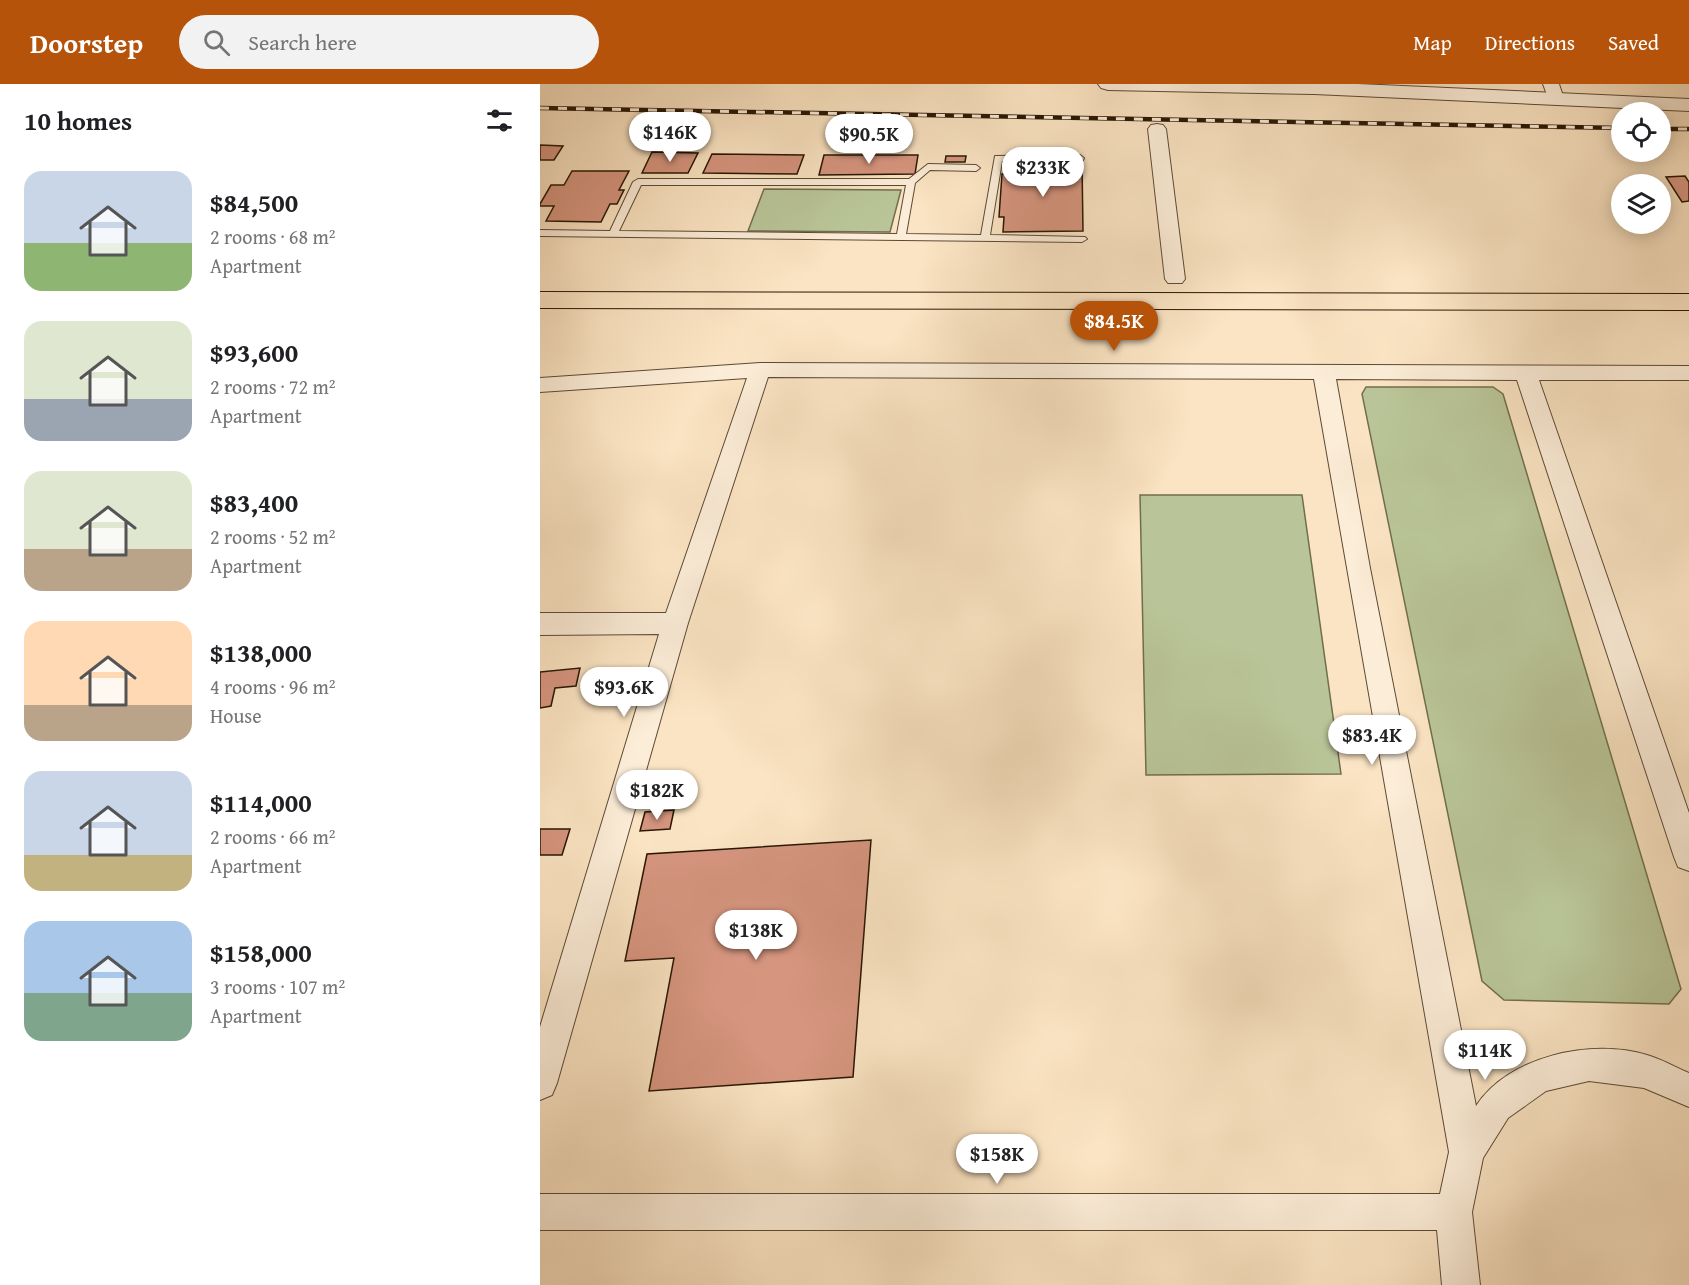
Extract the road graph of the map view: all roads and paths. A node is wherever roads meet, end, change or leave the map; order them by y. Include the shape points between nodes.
1 (1108, 84) edge
2 (1554, 91) edge
3 (1689, 105) edge
4 (1158, 129) dead end
5 (1080, 158) dead end
6 (976, 168) dead end
7 (911, 182) junction
8 (540, 233) edge
9 (613, 234) junction
10 (901, 237) junction
11 (985, 238) junction
12 (1082, 239) dead end
13 (540, 278) edge
14 (1175, 279) junction
15 (1211, 279) dead end
16 (540, 300) edge
17 (1689, 302) edge
18 (760, 370) junction
19 (1324, 373) junction
20 (1526, 373) junction
21 (1689, 373) edge
22 (540, 385) edge
23 (675, 623) junction
24 (540, 624) edge
25 (1689, 857) edge
26 (540, 1083) edge
27 (1689, 1090) edge
28 (1467, 1152) junction
29 (540, 1212) edge
30 (1454, 1212) junction
31 (1461, 1285) edge

1 - 2 street
2 - 3 street
4 - 14 street
5 - 11 lane via 998,158
6 - 7 lane via 928,167
7 - 9 lane via 638,182
7 - 10 lane
8 - 9 lane
9 - 10 lane
10 - 11 lane
11 - 12 lane
13 - 14 highway
14 - 15 highway
16 - 17 highway
18 - 19 street
18 - 22 street
18 - 23 street
19 - 20 street
19 - 28 street via 1348,524
20 - 21 street
20 - 25 street
23 - 24 street
23 - 26 street
27 - 28 street via 1645,1071 1589,1064 1538,1076 1496,1106
28 - 30 street
29 - 30 street
30 - 31 street

